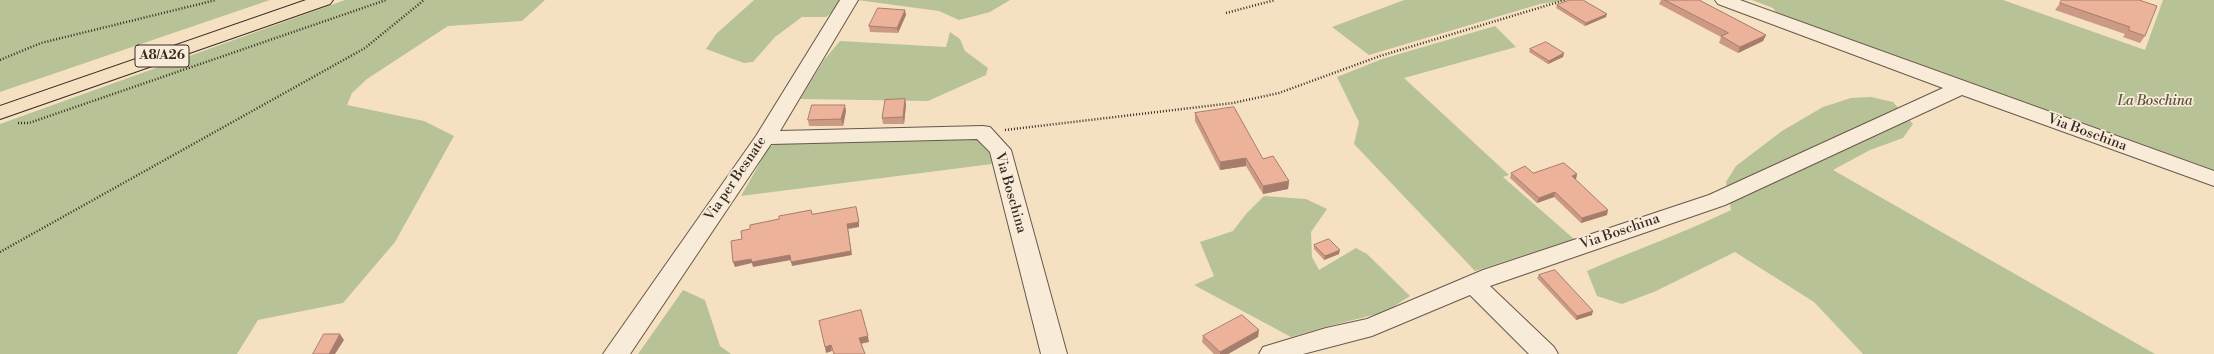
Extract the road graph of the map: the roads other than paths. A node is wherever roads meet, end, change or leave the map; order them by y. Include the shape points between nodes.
1 (293, 0) edge
2 (324, 0) edge
3 (849, 0) edge
4 (1724, 0) edge
5 (1960, 88) junction
6 (0, 98) edge
7 (7, 118) edge
8 (765, 138) junction
9 (2214, 179) edge
10 (1474, 285) junction
11 (616, 354) edge
12 (1054, 354) edge
13 (1272, 354) edge
14 (1545, 354) edge

1 - 6 highway, A8/A26
2 - 7 highway, A8/A26
3 - 8 street, Via per Besnate
4 - 5 street, Via Boschina via 1794,29 1932,75
5 - 9 street, Via Boschina
5 - 10 street, Via Boschina via 1717,200 1492,276
8 - 11 street, Via per Besnate
8 - 12 street, Via Boschina via 983,132 1000,150
10 - 13 street, Via Boschina via 1372,327 1326,337
10 - 14 street

